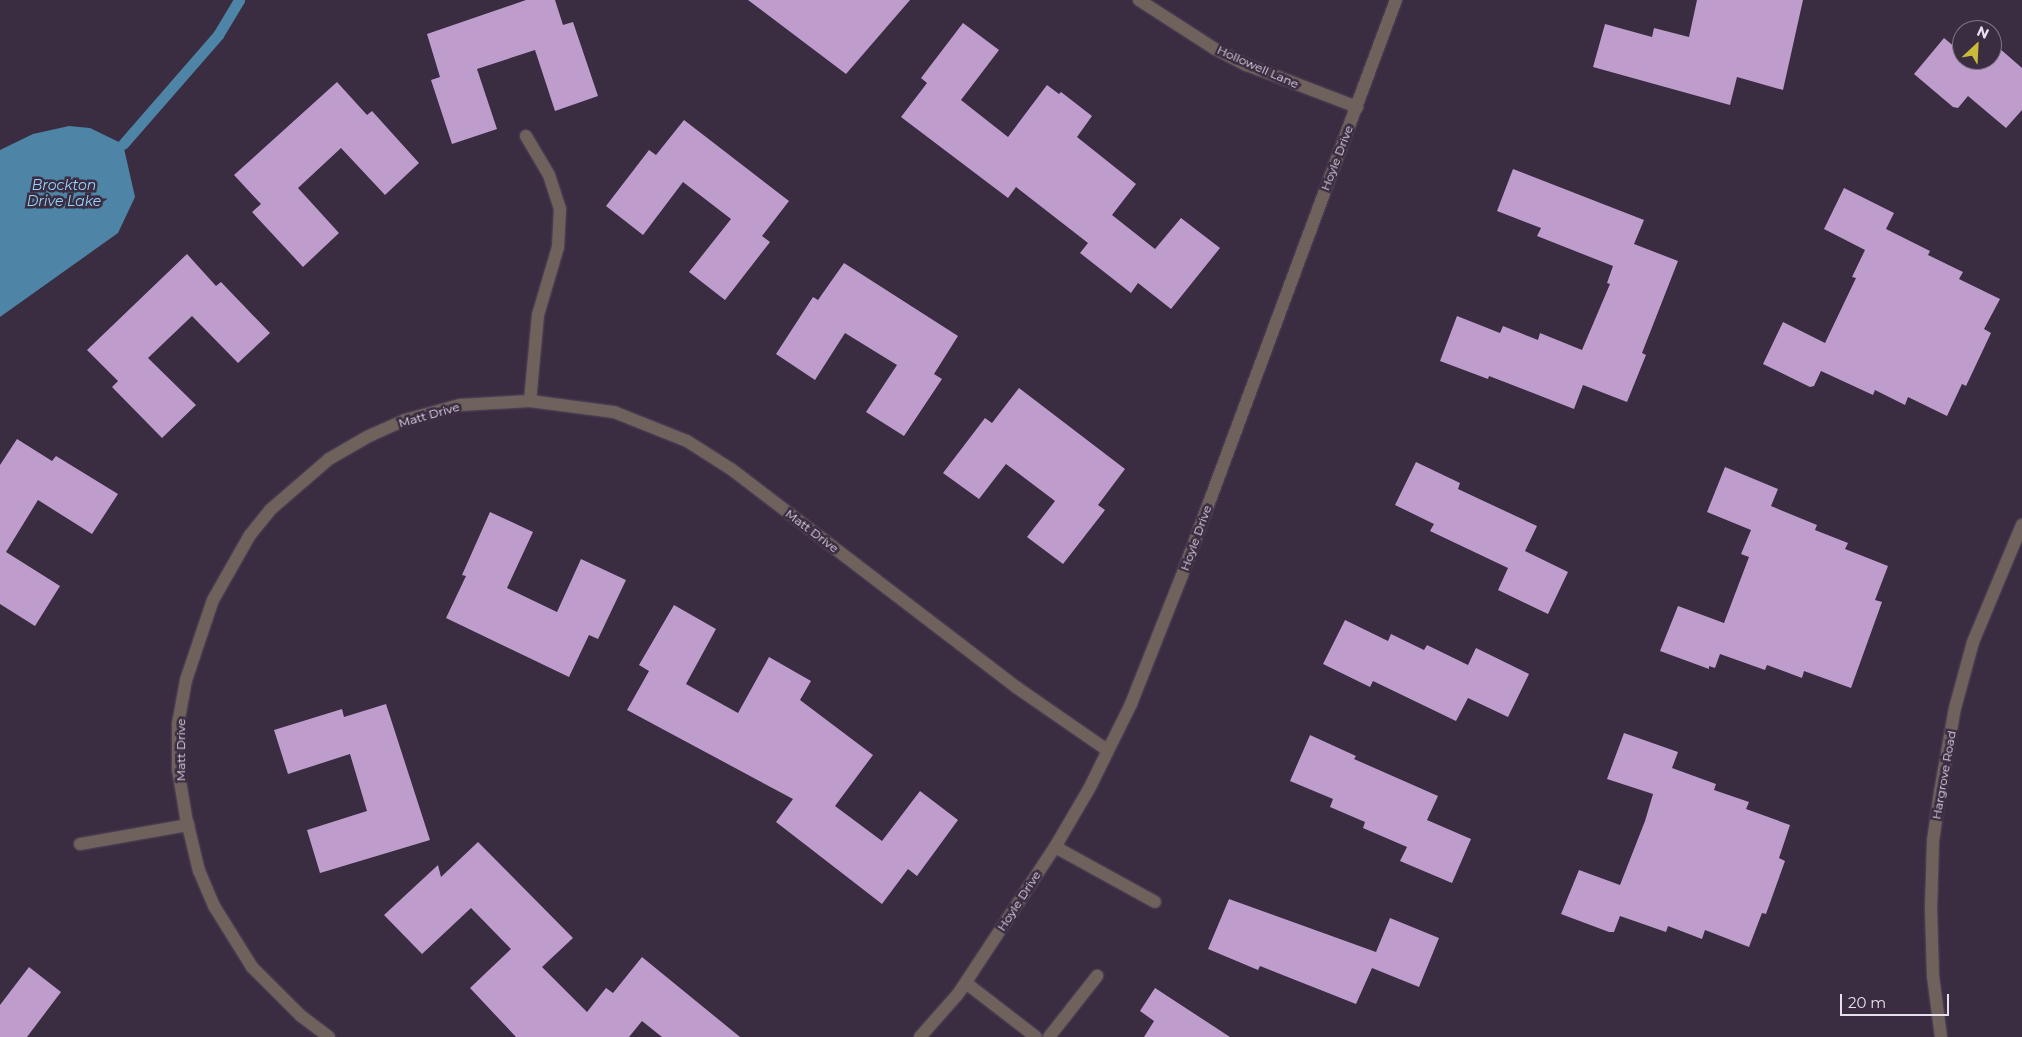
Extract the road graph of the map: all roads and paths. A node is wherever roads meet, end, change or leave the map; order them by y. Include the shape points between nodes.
1 (1139, 0) edge
2 (1396, 0) edge
3 (1357, 107) junction
4 (526, 136) dead end
5 (530, 401) junction
6 (2022, 525) edge
7 (1108, 750) junction
8 (188, 825) junction
9 (80, 844) dead end
10 (1055, 847) junction
11 (1155, 902) dead end
12 (1097, 976) dead end
13 (966, 983) junction
14 (329, 1037) edge
15 (920, 1037) edge
16 (1036, 1037) edge
17 (1049, 1037) edge
18 (1941, 1037) edge

1 - 3 street, Hollowell Lane via 1215,49 1247,65
2 - 3 street, Hoyle Drive
3 - 7 street, Hoyle Drive via 1181,578 1131,704
4 - 5 street via 550,175 560,210 558,247 535,332
5 - 7 street, Matt Drive via 614,412 687,441 731,469 1016,687
5 - 8 street, Matt Drive via 460,405 405,420 368,436 329,459 299,483 250,535 213,600 186,680 178,724 178,770
6 - 18 street, Hargrove Road via 1973,642 1955,708 1940,792 1933,842 1931,909 1933,976
7 - 10 street, Hoyle Drive
8 - 9 street
8 - 14 street, Matt Drive via 199,871 232,939 279,996
10 - 11 street
10 - 13 street, Hoyle Drive
12 - 17 street
13 - 15 street, Hoyle Drive
13 - 16 street

